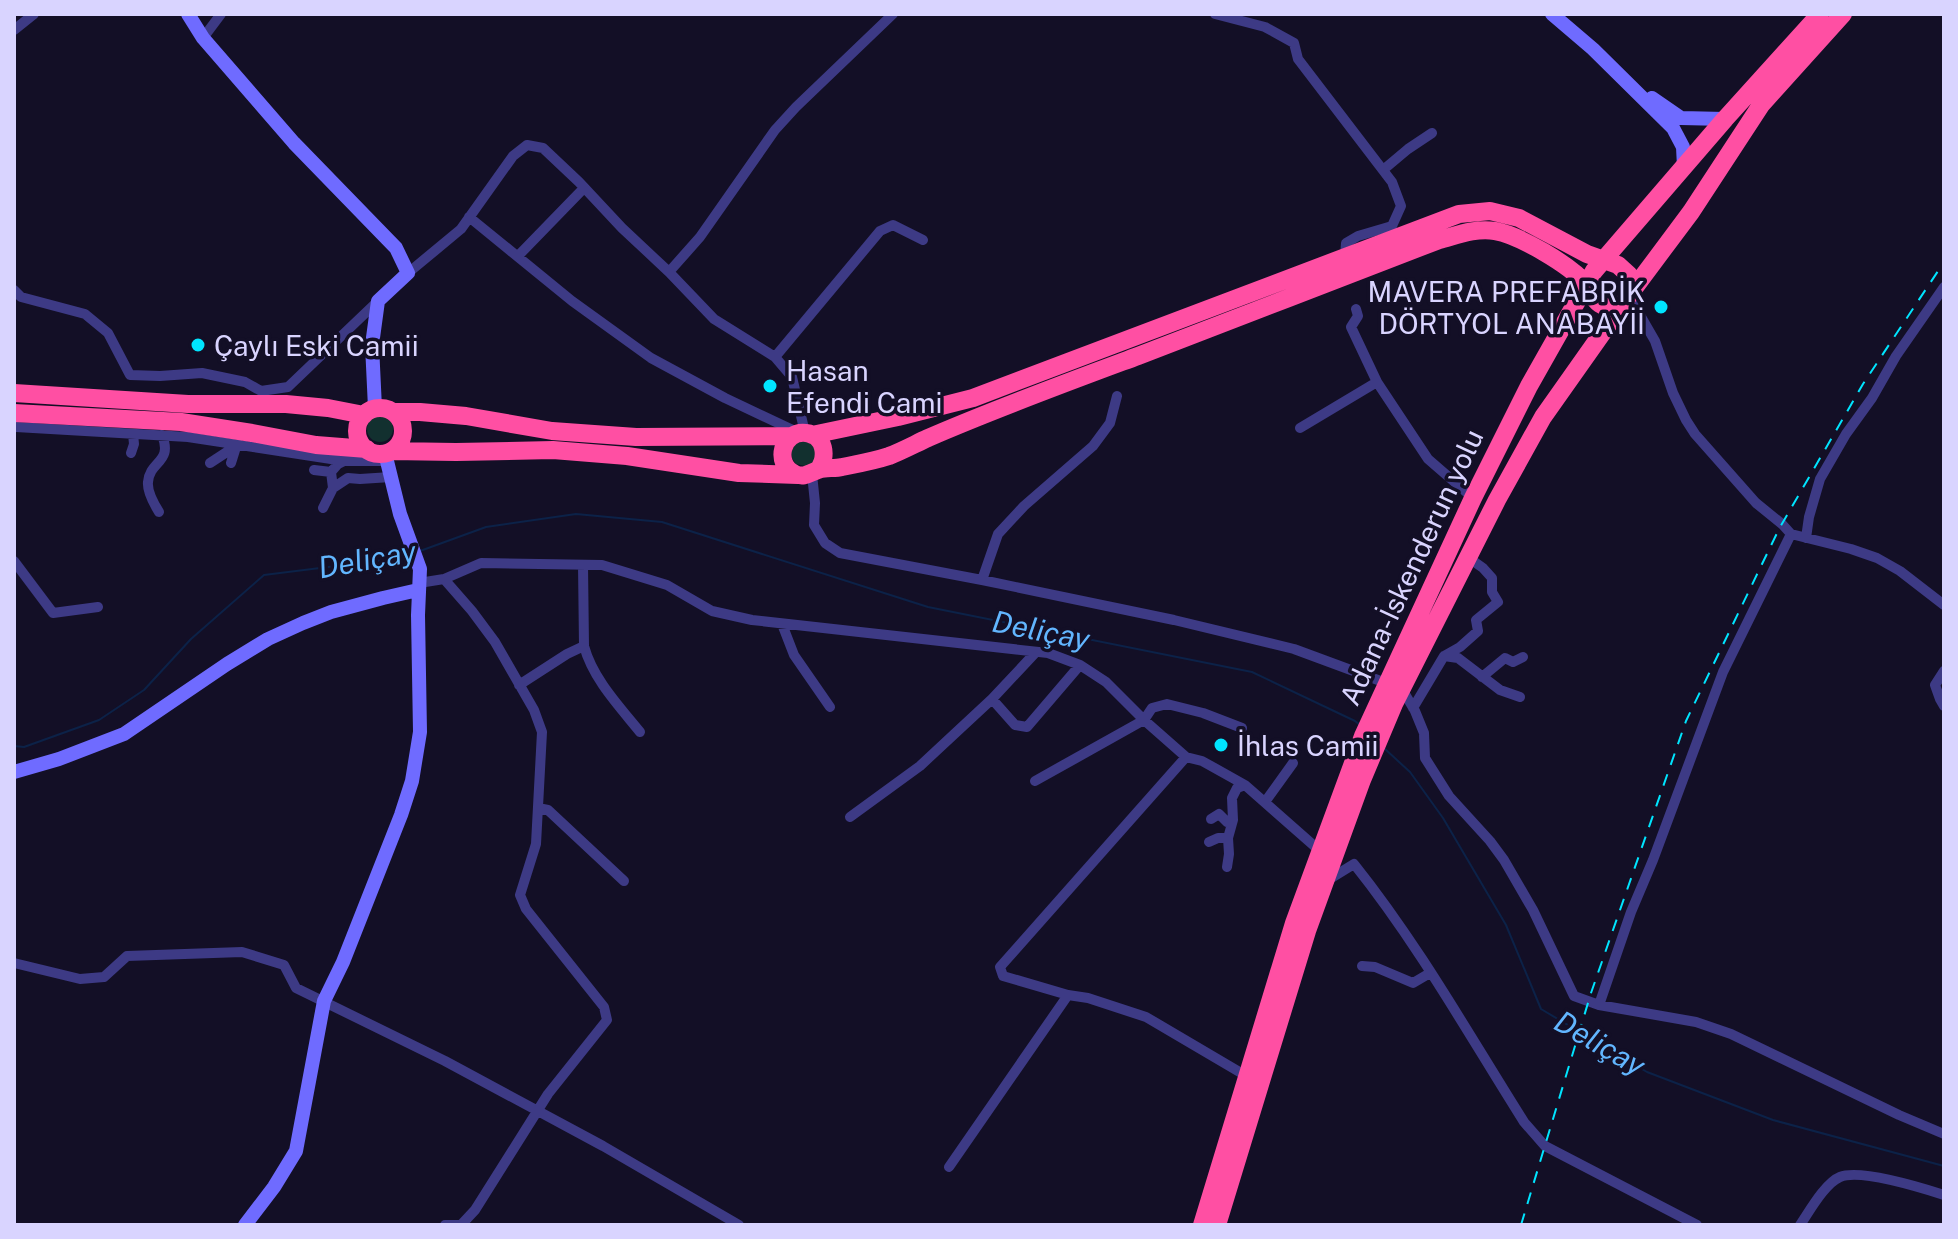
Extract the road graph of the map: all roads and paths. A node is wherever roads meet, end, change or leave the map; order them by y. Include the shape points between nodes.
1 (34, 14) edge
2 (188, 14) edge
3 (221, 14) edge
4 (893, 14) edge
5 (1215, 14) edge
6 (1552, 14) edge
7 (1561, 14) edge
8 (1820, 14) edge
9 (1843, 14) edge
10 (14, 30) edge
11 (203, 38) junction
12 (1725, 119) junction
13 (1432, 133) dead end
14 (1684, 167) junction
15 (1383, 170) junction
16 (584, 188) junction
17 (469, 217) junction
18 (923, 240) dead end
19 (518, 256) junction
20 (1345, 257) junction
21 (1604, 261) junction
22 (669, 272) junction
23 (408, 273) junction
24 (1587, 285) junction
25 (1944, 287) edge
26 (14, 290) edge
27 (1628, 297) junction
28 (378, 301) junction
29 (1356, 309) dead end
30 (775, 357) junction
31 (1377, 382) junction
32 (14, 393) edge
33 (1117, 396) dead end
34 (378, 412) junction
35 (18, 420) edge
36 (1300, 428) dead end
37 (133, 434) junction
38 (802, 434) junction
39 (162, 435) junction
40 (237, 446) junction
41 (131, 453) dead end
42 (383, 454) junction
43 (344, 461) junction
44 (210, 463) dead end
45 (231, 463) dead end
46 (314, 470) dead end
47 (331, 472) junction
48 (809, 473) junction
49 (391, 477) junction
50 (333, 488) junction
51 (1473, 498) junction
52 (323, 508) dead end
53 (159, 512) dead end
54 (1791, 534) junction
55 (1806, 538) junction
56 (1469, 558) junction
57 (14, 561) edge
58 (583, 565) junction
59 (444, 579) junction
60 (982, 580) junction
61 (419, 581) junction
62 (1944, 605) edge
63 (98, 607) dead end
64 (782, 624) junction
65 (584, 646) junction
66 (1036, 652) junction
67 (1444, 656) junction
68 (1523, 657) dead end
69 (1080, 665) junction
70 (1944, 671) edge
71 (1482, 677) junction
72 (519, 685) junction
73 (1390, 694) junction
74 (1520, 697) dead end
75 (992, 699) junction
76 (1944, 706) edge
77 (830, 707) dead end
78 (1413, 708) junction
79 (1144, 720) junction
80 (1242, 728) dead end
81 (640, 732) dead end
82 (1186, 757) junction
83 (1293, 763) dead end
84 (14, 772) edge
85 (1355, 776) junction
86 (1035, 781) dead end
87 (1245, 785) junction
88 (1265, 802) junction
89 (538, 808) junction
90 (850, 817) dead end
91 (1211, 819) dead end
92 (1233, 820) junction
93 (1228, 838) junction
94 (1209, 842) dead end
95 (1320, 851) junction
96 (1227, 867) dead end
97 (624, 881) dead end
98 (1327, 881) junction
99 (14, 963) edge
100 (1362, 966) dead end
101 (1430, 973) junction
102 (1068, 995) junction
103 (324, 1001) junction
104 (1599, 1005) junction
105 (1248, 1077) junction
106 (538, 1111) junction
107 (1944, 1134) edge
108 (949, 1167) dead end
109 (1944, 1195) edge
110 (245, 1225) edge
111 (445, 1225) edge
112 (739, 1225) edge
113 (1202, 1225) edge
114 (1217, 1225) edge
115 (1697, 1225) edge
116 (1800, 1225) edge

1 - 10 street
2 - 11 street
3 - 11 street
4 - 22 street via 775,130
5 - 15 street via 1265,27 1294,43 1298,59
6 - 14 street via 1673,128 1683,147
7 - 12 street via 1670,111 1681,118
8 - 12 highway, Adana-İskenderun yolu
9 - 27 highway, Adana-İskenderun yolu via 1761,105
11 - 23 street via 294,143 396,248
12 - 14 highway, Adana-İskenderun yolu
13 - 15 street
14 - 21 highway, Adana-İskenderun yolu
15 - 20 street via 1401,206 1392,226 1346,243
16 - 17 street via 543,148 527,145 513,156
16 - 19 street
16 - 22 street
17 - 19 street
17 - 23 street
18 - 30 street via 893,225 880,231
19 - 38 street via 651,358
20 - 21 highway via 1459,214 1490,211 1519,218
20 - 38 highway via 973,398
21 - 24 highway, Adana-İskenderun yolu
21 - 27 highway via 1629,275
22 - 30 street via 714,319
23 - 28 street
24 - 27 highway via 1603,306 1611,308
24 - 48 highway via 1514,236 1471,231 887,456
24 - 51 highway, Adana-İskenderun yolu
25 - 55 street via 1820,479
26 - 28 street via 21,297 85,314 108,333 130,375 202,373 261,391 288,387
27 - 54 street via 1655,341 1673,393 1695,434
27 - 56 highway, Adana-İskenderun yolu via 1543,417
28 - 34 street via 372,345
29 - 31 street via 1351,327
30 - 38 street via 792,377
31 - 36 street
31 - 51 street via 1428,459
32 - 34 highway
33 - 60 street via 1110,423 1093,446 998,534
34 - 38 highway via 466,416 552,431 636,437
34 - 42 highway via 402,423 400,442
34 - 42 highway via 360,420 357,432 359,439
35 - 37 street
35 - 42 highway via 181,422
37 - 39 street
37 - 41 street
38 - 48 highway via 818,438 824,451 822,464
38 - 48 highway via 783,447 782,454 786,467
39 - 40 street
39 - 53 street via 165,456 148,482
40 - 43 street
40 - 44 street
40 - 45 street
42 - 43 street
42 - 48 highway via 553,450 739,473
42 - 49 street
43 - 47 street
46 - 47 street
47 - 50 street
48 - 60 street via 814,525 825,543 840,553
49 - 50 street via 348,478
49 - 61 street
50 - 52 street
51 - 73 highway, Adana-İskenderun yolu
54 - 55 street
54 - 104 street via 1718,684
55 - 62 street via 1877,558
56 - 67 street via 1492,578 1498,602 1476,620 1478,631
56 - 73 highway, Adana-İskenderun yolu
57 - 63 street via 53,613
58 - 59 street via 481,563
58 - 64 street via 602,565 667,585 712,611
58 - 65 street
59 - 61 street
59 - 72 street via 487,632
60 - 73 street via 1294,649
61 - 84 street via 268,639 124,734
61 - 103 street via 420,732 412,781
64 - 66 street
64 - 77 street via 794,655
65 - 72 street
65 - 81 street via 598,677
66 - 69 street
66 - 75 street
67 - 71 street via 1458,658
67 - 78 street
68 - 71 street via 1513,662 1505,658
69 - 75 street via 1027,727 1015,725
69 - 79 street via 1106,682
70 - 76 street via 1935,685
71 - 74 street
72 - 89 street via 542,732
73 - 78 street
73 - 85 highway, Adana-İskenderun yolu
75 - 90 street via 920,766
78 - 104 street via 1424,733 1425,758 1436,776 1504,860 1574,996
79 - 80 street via 1152,708 1167,704
79 - 82 street
79 - 86 street
82 - 87 street
82 - 102 street via 1000,967 1003,976
83 - 88 street
85 - 95 highway, Adana-İskenderun yolu
85 - 98 highway
87 - 88 street
87 - 92 street via 1232,798
88 - 95 street
89 - 97 street via 548,810
89 - 106 street via 536,844 520,895 604,1007 607,1020
91 - 92 street via 1219,814 1227,822
92 - 93 street
93 - 94 street
93 - 96 street
95 - 105 highway, Adana-İskenderun yolu
98 - 101 street via 1354,864
98 - 114 highway
99 - 103 street via 80,979 104,977 127,956 242,952 284,965 296,988
100 - 101 street via 1413,983
101 - 115 street via 1545,1146
102 - 105 street via 1146,1017
102 - 108 street
103 - 106 street
103 - 110 street via 296,1151
104 - 107 street via 1696,1022 1731,1034
105 - 113 highway, Adana-İskenderun yolu
106 - 111 street via 475,1210 461,1225
106 - 112 street
109 - 116 street via 1890,1180 1840,1177

